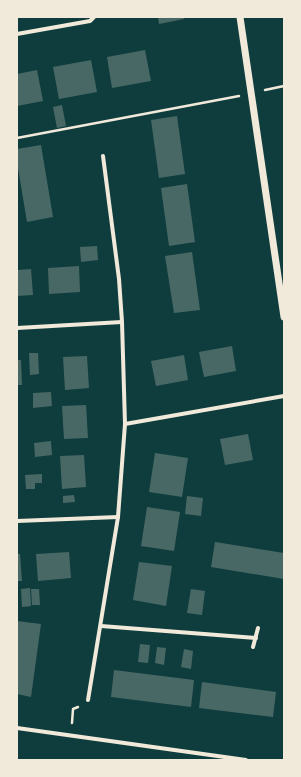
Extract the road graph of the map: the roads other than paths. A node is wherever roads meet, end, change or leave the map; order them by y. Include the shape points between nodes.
1 (94, 17) edge
2 (240, 17) edge
3 (17, 34) edge
4 (103, 156) dead end
5 (283, 303) edge
6 (284, 317) edge
7 (122, 322) junction
8 (17, 328) edge
9 (284, 396) edge
10 (126, 424) junction
11 (118, 517) junction
12 (17, 521) edge
13 (101, 626) junction
14 (258, 628) dead end
15 (256, 638) junction
16 (253, 647) dead end
17 (88, 700) road end
18 (17, 728) edge
19 (246, 760) edge

1 - 3 street via 90,21
2 - 5 street
4 - 7 street
5 - 6 street
7 - 8 street
7 - 10 street
9 - 10 street
10 - 11 street
11 - 12 street
11 - 13 street
13 - 15 street
13 - 17 street
14 - 15 street
15 - 16 street
18 - 19 street

